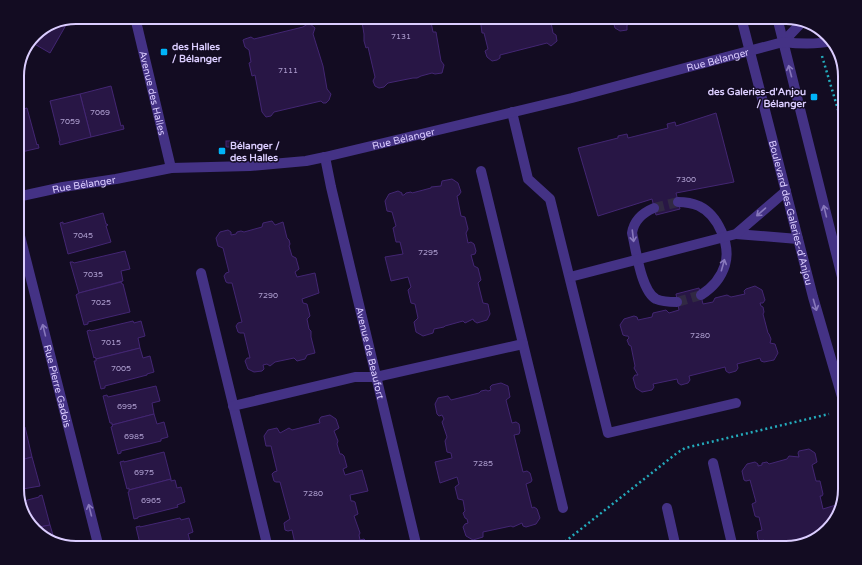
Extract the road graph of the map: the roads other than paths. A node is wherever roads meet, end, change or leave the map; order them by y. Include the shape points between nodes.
1 (137, 24) edge
2 (743, 24) edge
3 (779, 24) edge
4 (799, 26) edge
5 (783, 42) junction
6 (825, 42) edge
7 (749, 51) junction
8 (512, 112) junction
9 (325, 157) junction
10 (171, 168) junction
11 (482, 171) dead end
12 (786, 191) junction
13 (24, 195) edge
14 (678, 202) tunnel mouth
15 (654, 208) tunnel mouth
16 (736, 234) junction
17 (724, 238) junction
18 (798, 239) junction
19 (24, 252) edge
20 (638, 260) junction
21 (838, 261) edge
22 (201, 272) dead end
23 (570, 277) junction
24 (701, 295) tunnel mouth
25 (678, 302) tunnel mouth
26 (524, 344) junction
27 (376, 377) junction
28 (838, 383) edge
29 (736, 403) dead end
30 (234, 406) junction
31 (713, 463) dead end
32 (563, 508) dead end
33 (667, 508) dead end
34 (97, 541) edge
35 (266, 541) edge
36 (415, 541) edge
37 (674, 541) edge
38 (731, 541) edge

1 - 10 street, Avenue des Halles
2 - 7 street, Boulevard des Galeries-d'Anjou
3 - 5 street
4 - 5 street
5 - 6 street
5 - 7 street, Rue Bélanger
21 -> 5 street
7 - 8 street, Rue Bélanger
7 - 12 street, Boulevard des Galeries-d'Anjou
8 - 9 street, Rue Bélanger
8 - 23 street via 528,178 550,199
9 - 10 street, Rue Bélanger via 250,166
9 - 27 street, Avenue de Beaufort
10 - 13 street, Rue Bélanger
11 - 26 street
12 -> 16 street
12 - 18 street, Boulevard des Galeries-d'Anjou
14 - 17 street via 700,207 712,217
15 -> 20 street via 646,211 633,225 632,233
16 - 17 street
16 - 18 street
17 - 20 street
24 -> 17 street via 717,281 725,264
18 -> 28 street, Boulevard des Galeries-d'Anjou
34 -> 19 street, Rue Pierre Gadois
20 - 23 street
20 - 25 street via 648,293 666,302
22 - 30 street
23 - 29 street via 608,433
26 - 27 street
26 - 32 street
27 - 30 street via 355,377
27 - 36 street, Avenue de Beaufort
30 - 35 street
31 - 38 street
33 - 37 street

